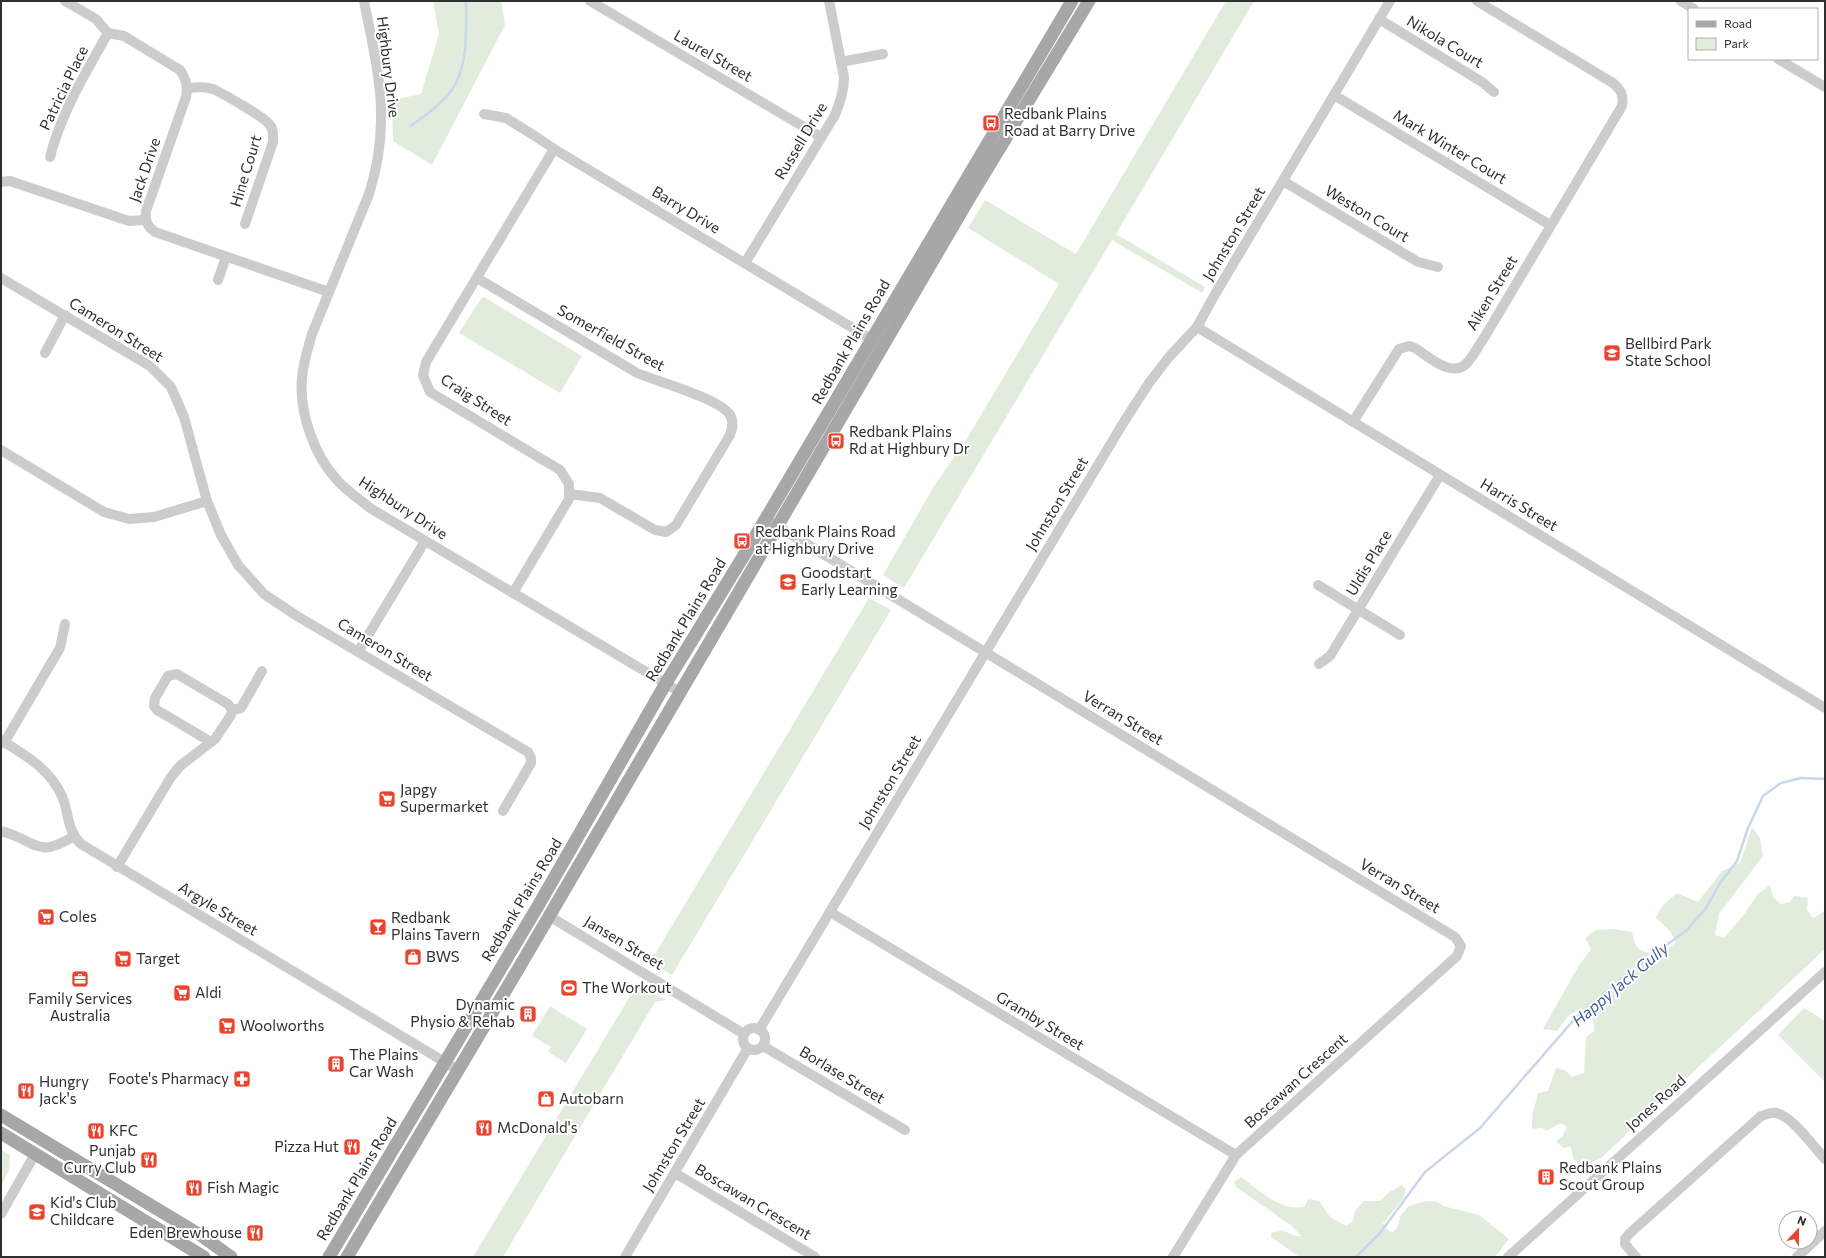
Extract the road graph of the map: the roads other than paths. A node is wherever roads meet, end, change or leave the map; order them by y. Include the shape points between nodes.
1 (65, 1) edge
2 (364, 1) edge
3 (590, 1) edge
4 (829, 1) edge
5 (1072, 1) edge
6 (1089, 1) edge
7 (1390, 1) edge
8 (1477, 1) edge
9 (1681, 1) edge
10 (1692, 8) edge
11 (1379, 19) junction
12 (108, 33) junction
13 (883, 54) dead end
14 (1780, 60) edge
15 (841, 62) junction
16 (188, 88) junction
17 (1825, 88) edge
18 (1494, 92) dead end
19 (1334, 95) junction
20 (484, 114) dead end
21 (822, 137) junction
22 (554, 149) junction
23 (50, 157) dead end
24 (1283, 181) junction
25 (1, 182) edge
26 (145, 220) junction
27 (245, 224) dead end
28 (1550, 225) junction
29 (226, 257) junction
30 (745, 263) junction
31 (1438, 267) dead end
32 (1, 278) edge
33 (477, 278) junction
34 (218, 280) dead end
35 (329, 292) junction
36 (65, 315) junction
37 (1197, 327) junction
38 (871, 339) junction
39 (45, 352) dead end
40 (1352, 422) junction
41 (1, 450) edge
42 (1440, 475) junction
43 (570, 494) junction
44 (207, 501) junction
45 (771, 522) junction
46 (425, 541) junction
47 (1318, 585) dead end
48 (513, 593) junction
49 (1358, 610) junction
50 (65, 624) dead end
51 (1400, 635) dead end
52 (358, 652) junction
53 (986, 652) junction
54 (1319, 664) dead end
55 (262, 671) dead end
56 (666, 684) junction
57 (680, 692) junction
58 (1825, 708) edge
59 (232, 710) junction
60 (3, 742) edge
61 (211, 742) junction
62 (502, 811) dead end
63 (1, 831) edge
64 (74, 836) junction
65 (117, 867) junction
66 (576, 869) junction
67 (538, 906) junction
68 (830, 912) junction
69 (549, 916) junction
70 (1461, 946) joint
71 (1825, 972) edge
72 (759, 1030) junction
73 (744, 1034) junction
74 (763, 1046) junction
75 (748, 1048) junction
76 (444, 1062) junction
77 (458, 1070) junction
78 (1, 1115) edge
79 (905, 1130) dead end
80 (1, 1133) edge
81 (420, 1135) junction
82 (35, 1154) junction
83 (1236, 1155) junction
84 (1825, 1159) edge
85 (675, 1173) junction
86 (373, 1182) junction
87 (1, 1214) edge
88 (1825, 1231) edge
89 (215, 1246) junction
90 (204, 1257) edge
91 (231, 1257) edge
92 (243, 1257) edge
93 (329, 1257) edge
94 (347, 1257) edge
95 (625, 1257) edge
96 (815, 1257) edge
97 (1173, 1257) edge
98 (1508, 1257) edge
99 (1636, 1257) edge
100 (1797, 1257) edge

1 - 12 street via 96,19
2 - 35 street, Highbury Drive via 380,96 382,117 379,154 369,194
3 - 21 street, Laurel Street
4 - 15 street, Russell Drive
5 - 38 main road, Redbank Plains Road
6 - 45 main road, Redbank Plains Road
7 - 11 street, Johnston Street
8 - 28 street, Aiken Street via 1621,90 1622,106
9 - 10 street
11 - 18 street, Nikola Court via 1482,82
11 - 19 street, Johnston Street
12 - 16 street via 124,36 180,70
12 - 23 street, Patricia Place via 80,83 54,139
13 - 15 street
14 - 17 street
15 - 21 street, Russell Drive via 844,88 840,102
16 - 26 street, Jack Drive
16 - 27 street, Hine Court via 199,86 212,89 261,117 274,131 273,142
19 - 24 street, Johnston Street
19 - 28 street, Mark Winter Court
20 - 22 street, Barry Drive via 506,118
21 - 30 street, Russell Drive
22 - 30 street, Barry Drive
22 - 33 street, Craig Street
24 - 31 street, Weston Court via 1418,262
24 - 37 street, Johnston Street
25 - 26 street via 10,182 129,221
26 - 29 street, Jack Drive via 149,228 155,232
28 - 40 street, Aiken Street via 1484,338 1465,364 1460,368 1449,369 1415,348 1409,346 1399,349
29 - 34 street
29 - 35 street, Jack Drive
30 - 38 street, Barry Drive
32 - 36 street, Cameron Street
33 - 43 street, Craig Street via 426,362 423,376 430,392 560,470 569,484
33 - 43 street, Somerfield Street via 637,373 715,402 725,408 731,416 733,426 730,435 676,525 666,532 655,530 600,498
35 - 46 street, Highbury Drive via 312,334 302,378 302,399 308,427 321,457 336,480 370,508
36 - 39 street
36 - 44 street, Cameron Street via 150,366 171,387 184,416
37 - 40 street, Harris Street
37 - 53 street, Johnston Street via 1169,357 1145,390
38 - 45 main road, Redbank Plains Road
40 - 42 street, Harris Street
41 - 44 street via 104,512 128,519 154,517
42 - 49 street, Uldis Place
42 - 58 street, Harris Street
43 - 48 street
44 - 52 street, Cameron Street via 238,565 264,594
45 - 53 street, Verran Street
45 - 56 main road, Redbank Plains Road
45 - 57 main road, Redbank Plains Road
46 - 48 street, Highbury Drive
46 - 52 street
47 - 49 street
48 - 56 street, Highbury Drive
49 - 51 street
49 - 54 street, Uldis Place via 1330,656
50 - 60 street via 60,648
52 - 62 street, Cameron Street via 528,752 531,763
53 - 68 street, Johnston Street
53 - 70 street, Verran Street via 1455,937
55 - 59 street via 241,708
56 - 57 street, Highbury Drive
56 - 67 main road, Redbank Plains Road
57 - 66 main road, Redbank Plains Road
59 - 61 street via 221,732
59 - 61 street via 228,704 177,674 168,676 155,698 154,706
60 - 64 street, Argyle Street via 37,764 54,783
61 - 65 street via 180,766 172,776
63 - 64 street via 16,834 40,848 51,848
64 - 65 street, Argyle Street via 81,844
65 - 76 street, Argyle Street
66 - 67 main road via 567,872 546,907
66 - 69 main road, Redbank Plains Road
67 - 76 main road, Redbank Plains Road
68 - 72 street, Johnston Street
68 - 83 street, Gramby Street
69 - 73 street, Jansen Street
69 - 77 main road, Redbank Plains Road
70 - 83 street, Boscawan Crescent via 1457,956
71 - 98 street, Jones Road
72 - 73 street via 751,1028
72 - 74 street via 764,1037
73 - 75 street via 743,1042
74 - 75 street via 756,1050
74 - 79 street, Borlase Street
75 - 85 street, Johnston Street
76 - 77 street, Argyle Street
76 - 86 main road, Redbank Plains Road
77 - 81 main road, Redbank Plains Road
78 - 89 main road via 138,1196
80 - 82 main road
81 - 86 main road via 409,1140 386,1178
81 - 94 main road, Redbank Plains Road
82 - 87 street
82 - 90 main road
83 - 97 street, Boscawan Crescent
84 - 99 street via 1783,1116 1776,1113 1761,1116 1630,1233 1625,1239 1625,1244
85 - 95 street, Johnston Street
85 - 96 street, Boscawan Crescent
86 - 93 main road, Redbank Plains Road
88 - 100 street
89 - 91 main road
89 - 92 main road

